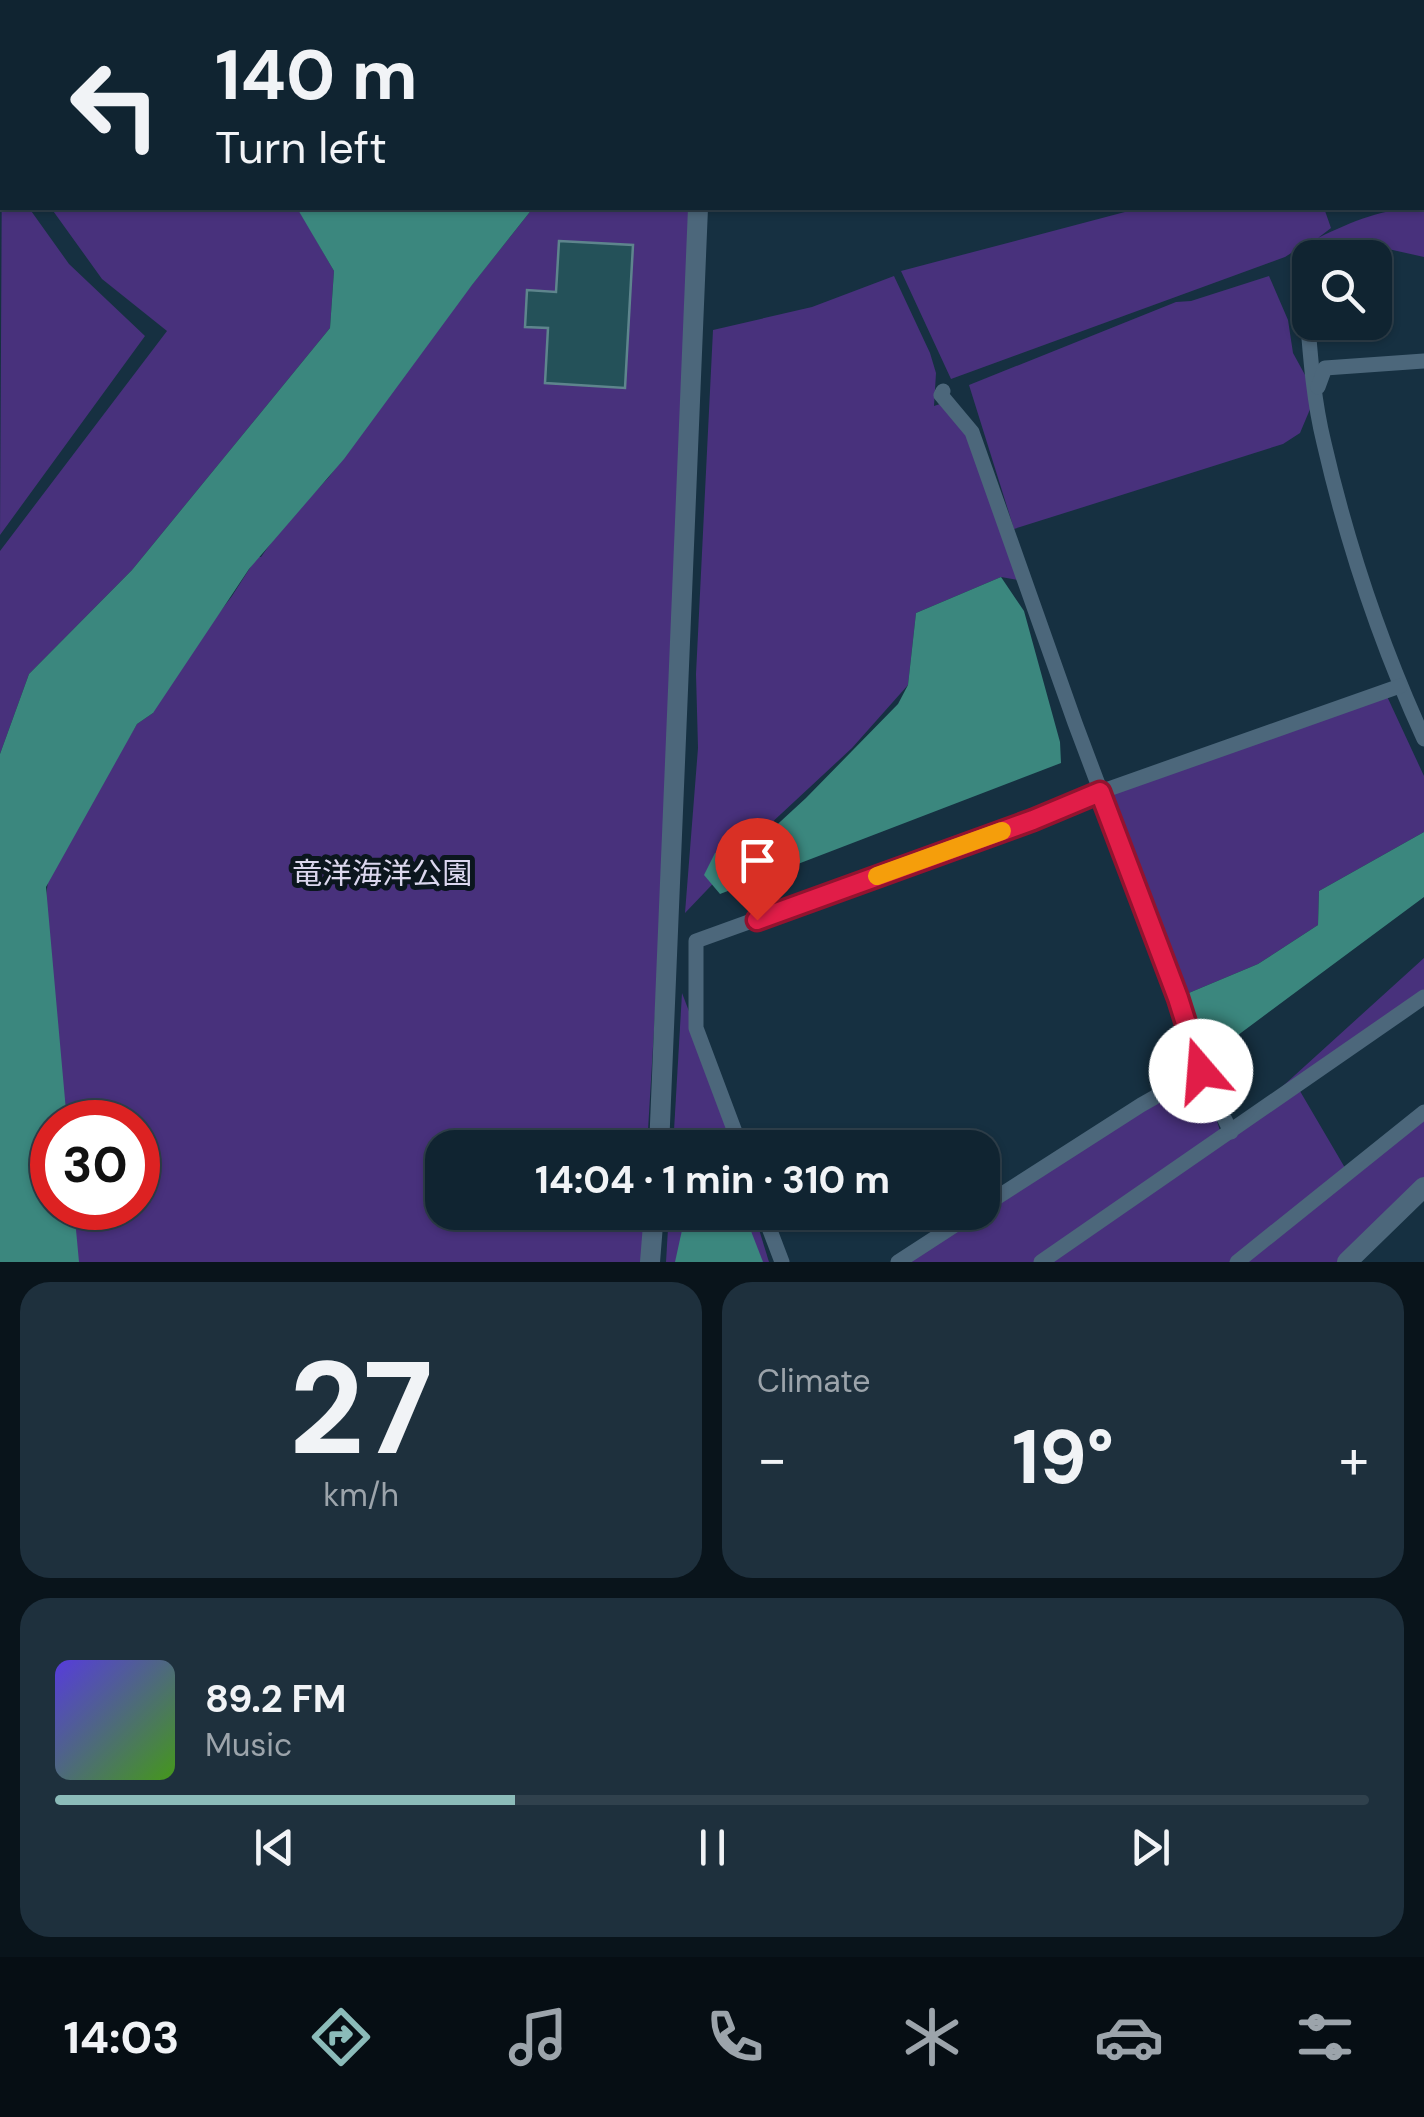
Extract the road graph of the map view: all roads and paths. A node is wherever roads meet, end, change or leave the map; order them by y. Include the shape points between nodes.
1 (698, 210) edge
2 (1310, 340) edge
3 (1424, 361) edge
4 (942, 391) dead end
5 (1316, 396) junction
6 (1400, 686) junction
7 (1424, 739) edge
8 (1100, 792) junction
9 (1424, 997) edge
10 (1201, 1071) junction
11 (1424, 1112) edge
12 (659, 1130) edge
13 (734, 1130) edge
14 (1231, 1132) junction
15 (1424, 1187) edge
16 (1000, 1195) edge
17 (653, 1230) edge
18 (770, 1230) edge
19 (947, 1230) edge
20 (650, 1262) edge
21 (782, 1262) edge
22 (898, 1262) edge
23 (1041, 1262) edge
24 (1237, 1262) edge
25 (1346, 1262) edge

1 - 12 street
2 - 5 street
3 - 5 street via 1325,368
4 - 8 street via 972,432
5 - 6 street via 1341,512
6 - 7 street
6 - 8 street
8 - 10 street
8 - 13 street via 696,942 696,1028
9 - 14 street
10 - 14 street
10 - 16 street
11 - 24 street
14 - 23 street
15 - 25 street
17 - 20 street
18 - 21 street
19 - 22 street

